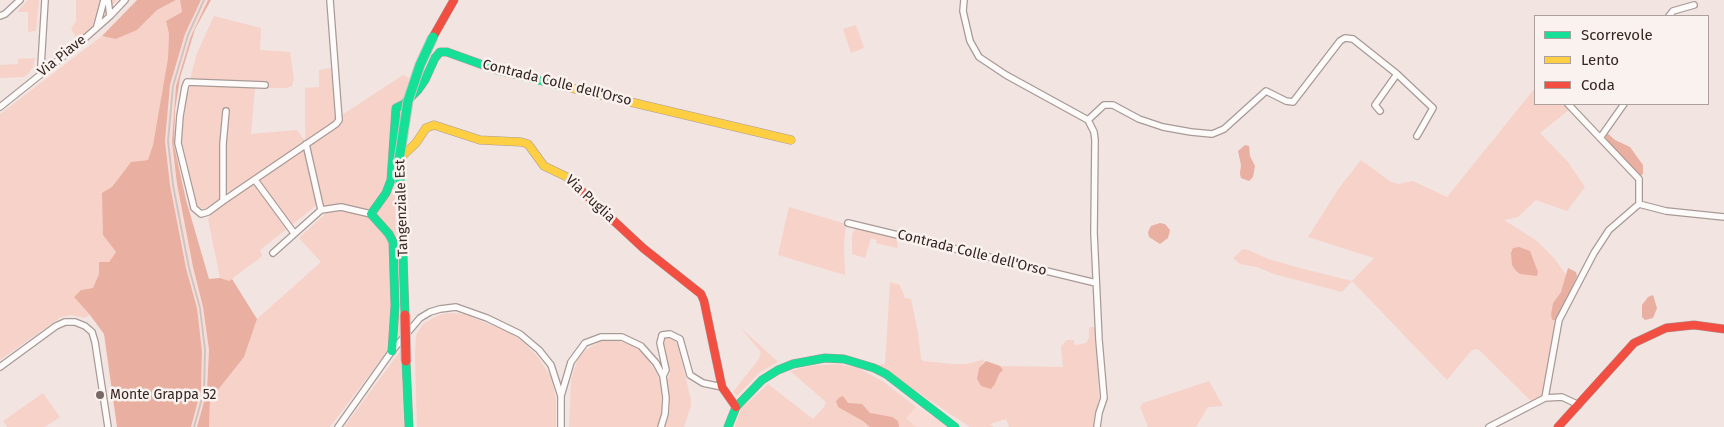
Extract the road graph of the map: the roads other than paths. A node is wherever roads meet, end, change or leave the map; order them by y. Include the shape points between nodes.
1 (20, 0) edge
2 (45, 0) edge
3 (330, 0) edge
4 (454, 0) edge
5 (964, 0) edge
6 (106, 1) edge
7 (123, 2) edge
8 (1694, 5) dead end
9 (1670, 15) edge
10 (0, 16) edge
11 (110, 16) junction
12 (96, 28) junction
13 (42, 72) junction
14 (1397, 74) junction
15 (265, 85) dead end
16 (1569, 105) edge
17 (1623, 105) edge
18 (0, 107) edge
19 (226, 111) dead end
20 (1380, 111) dead end
21 (1088, 120) junction
22 (1417, 136) dead end
23 (1600, 138) junction
24 (791, 140) dead end
25 (306, 144) junction
26 (392, 167) junction
27 (255, 180) junction
28 (223, 201) junction
29 (1639, 204) junction
30 (321, 210) junction
31 (371, 214) junction
32 (1724, 217) edge
33 (848, 223) dead end
34 (294, 233) junction
35 (273, 253) dead end
36 (1096, 283) junction
37 (1724, 329) edge
38 (392, 351) junction
39 (0, 367) edge
40 (663, 376) junction
41 (722, 388) junction
42 (562, 396) junction
43 (1545, 398) junction
44 (1579, 406) junction
45 (736, 407) junction
46 (108, 427) edge
47 (338, 427) edge
48 (409, 427) edge
49 (561, 427) edge
50 (662, 427) edge
51 (728, 427) edge
52 (955, 427) edge
53 (1097, 427) edge
54 (1489, 427) edge
55 (1558, 427) edge

1 - 10 street
2 - 13 street
3 - 25 street via 339,120
4 - 48 street, Tangenziale Est, bridge via 420,65 408,101 400,160
5 - 21 street via 963,11 970,41 979,57
6 - 7 street
6 - 11 street via 106,13
6 - 12 street
7 - 11 street, Via Piave
8 - 9 street
11 - 12 street, Via Piave
12 - 13 street, Via Piave
13 - 18 street, Via Piave
14 - 20 street via 1375,105
14 - 21 street via 1353,39 1345,38 1292,102 1266,91 1224,129 1212,134 1163,127 1138,119 1113,105 1104,105
14 - 22 street via 1433,108
15 - 28 street via 187,82 178,143 194,208 201,214
16 - 23 street
17 - 23 street
19 - 28 street
21 - 36 street via 1095,140
23 - 29 street via 1639,179
24 - 26 street, Contrada Colle dell'Orso via 505,72 440,52 418,90 396,108
25 - 27 street
25 - 30 street
26 - 31 street, Contrada Colle dell'Orso via 386,192
26 - 41 street, Via Puglia via 426,128 434,125 480,140 528,144 544,166 567,176 643,248 701,294
27 - 28 street
27 - 34 street
29 - 32 street via 1666,211
29 - 43 street via 1610,230 1559,320
30 - 31 street via 341,207
30 - 34 street
31 - 38 street via 393,242 395,306
33 - 36 street, Contrada Colle dell'Orso
34 - 35 street
36 - 53 street via 1104,398
37 - 44 street via 1678,326 1634,343
38 - 42 street via 420,318 430,312 456,307 520,334 551,364
38 - 47 street
39 - 46 street via 56,326 65,322 85,326 92,332 95,342
40 - 41 street via 666,370 660,343 662,335 670,334 680,339 690,375 695,380
40 - 42 street via 641,346 622,337 601,337 585,343 577,353
40 - 50 street via 666,406
41 - 45 street, Via Puglia
42 - 49 street
43 - 44 street via 1562,398
43 - 54 street
44 - 55 street
45 - 51 street
45 - 52 street via 762,380 778,370 807,360 844,359 886,374

